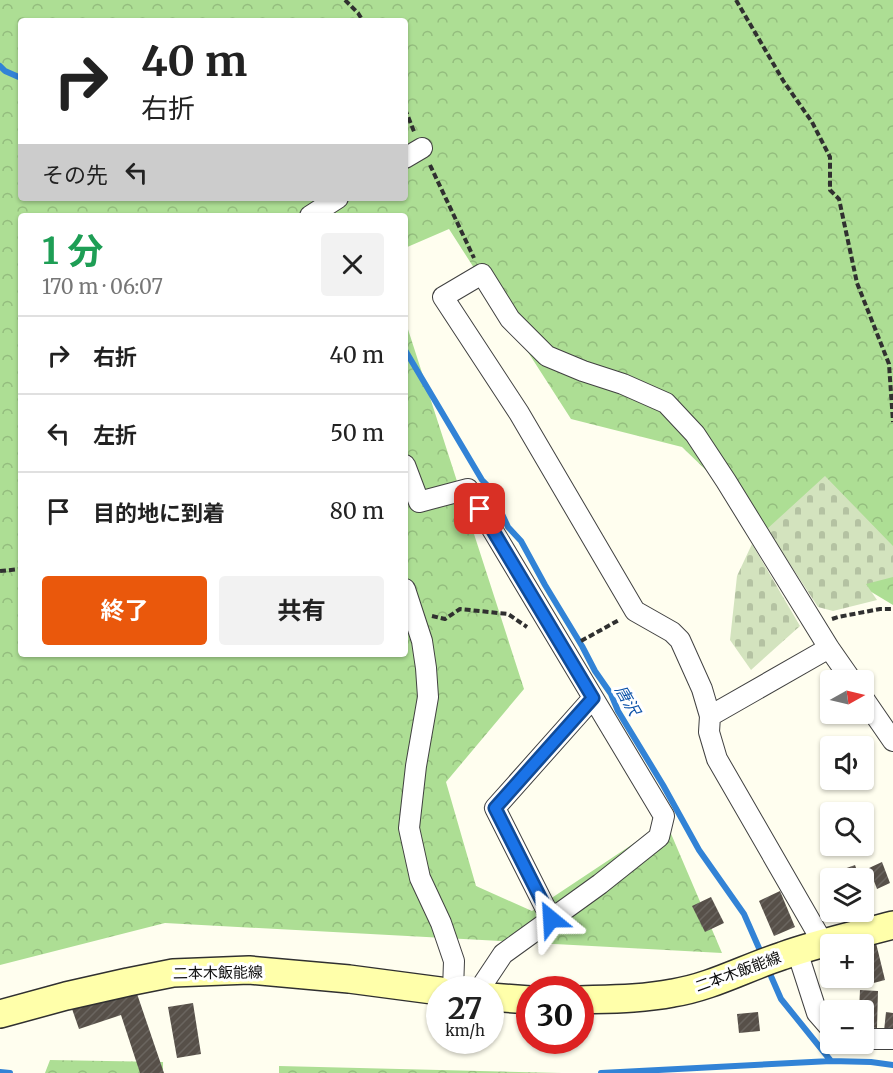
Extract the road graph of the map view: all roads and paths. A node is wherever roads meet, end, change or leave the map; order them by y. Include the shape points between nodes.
1 (345, 0) edge
2 (736, 0) edge
3 (361, 18) edge
4 (408, 126) edge
5 (413, 153) edge
6 (333, 201) edge
7 (314, 213) edge
8 (482, 274) junction
9 (893, 422) edge
10 (408, 473) edge
11 (18, 569) edge
12 (0, 571) edge
13 (408, 598) edge
14 (893, 609) edge
15 (445, 620) dead end
16 (528, 627) dead end
17 (816, 627) junction
18 (601, 630) dead end
19 (567, 647) junction
20 (829, 648) junction
21 (844, 670) edge
22 (593, 698) junction
23 (874, 713) edge
24 (710, 716) junction
25 (893, 741) edge
26 (551, 919) junction
27 (893, 925) edge
28 (858, 934) edge
29 (820, 938) edge
30 (820, 944) edge
31 (789, 954) junction
32 (453, 976) edge
33 (488, 976) edge
34 (426, 989) edge
35 (594, 1000) edge
36 (0, 1014) edge
37 (820, 1016) edge
38 (874, 1039) edge
39 (893, 1039) edge

1 - 3 path
2 - 9 path via 830,157 830,190 839,199 857,283 889,364
4 - 5 path
5 - 8 path
6 - 7 street
8 - 17 street via 510,319 547,356 666,403 695,434
8 - 24 street via 443,297 519,413 635,611 680,640
10 - 19 street via 419,502 468,489
11 - 12 path
13 - 32 street via 422,641 428,697 409,828 420,878 454,961
14 - 17 path via 838,616
15 - 16 path via 460,609 508,614
17 - 20 street
18 - 19 path
19 - 22 street
20 - 21 street
20 - 24 street
22 - 26 street via 495,808
22 - 26 street via 664,816 659,837
23 - 25 street
24 - 29 street via 709,732 717,759
26 - 33 street via 503,954
27 - 28 main road, 二本木飯能線
30 - 31 main road, 二本木飯能線
31 - 35 main road, 二本木飯能線 via 673,993
31 - 37 street
34 - 36 main road, 二本木飯能線 via 249,970 173,973
38 - 39 street

